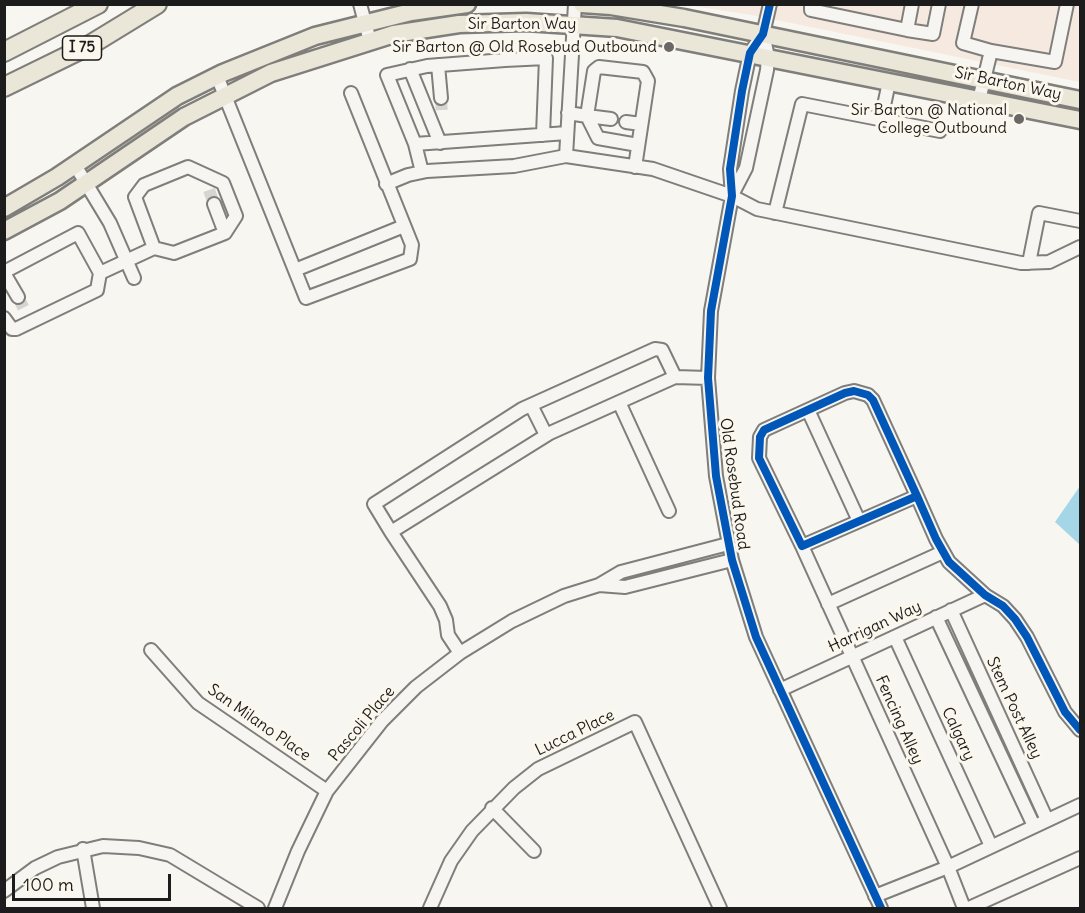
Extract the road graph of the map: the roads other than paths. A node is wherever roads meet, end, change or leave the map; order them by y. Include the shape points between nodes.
1 (98, 4) edge
2 (157, 4) edge
3 (360, 4) edge
4 (467, 4) edge
5 (575, 4) edge
6 (582, 4) edge
7 (770, 4) edge
8 (811, 4) edge
9 (912, 4) edge
10 (939, 4) edge
11 (972, 4) edge
12 (1067, 4) edge
13 (364, 23) junction
14 (573, 24) junction
15 (907, 30) junction
16 (763, 34) junction
17 (370, 41) junction
18 (991, 51) junction
19 (4, 52) edge
20 (750, 53) junction
21 (768, 57) junction
22 (438, 65) junction
23 (410, 69) junction
24 (217, 76) junction
25 (984, 78) junction
26 (889, 82) junction
27 (4, 87) edge
28 (351, 93) dead end
29 (225, 95) junction
30 (441, 98) tunnel mouth
31 (979, 100) junction
32 (1080, 100) edge
33 (568, 113) junction
34 (442, 116) tunnel mouth
35 (587, 116) junction
36 (611, 119) dead end
37 (881, 120) junction
38 (1080, 120) edge
39 (626, 122) dead end
40 (642, 124) junction
41 (940, 131) dead end
42 (567, 133) junction
43 (543, 135) junction
44 (438, 138) junction
45 (415, 144) junction
46 (638, 145) junction
47 (566, 156) junction
48 (75, 165) junction
49 (635, 167) junction
50 (422, 172) junction
51 (202, 173) junction
52 (86, 183) junction
53 (387, 184) junction
54 (209, 190) tunnel mouth
55 (732, 196) junction
56 (214, 204) tunnel mouth
57 (4, 208) edge
58 (775, 213) junction
59 (1080, 221) edge
60 (404, 226) junction
61 (4, 231) edge
62 (220, 235) junction
63 (1080, 247) edge
64 (154, 248) junction
65 (127, 260) junction
66 (1029, 263) junction
67 (295, 270) junction
68 (4, 272) edge
69 (100, 273) junction
70 (134, 278) dead end
71 (18, 297) tunnel mouth
72 (4, 318) edge
73 (675, 377) junction
74 (708, 378) junction
75 (619, 402) junction
76 (531, 405) junction
77 (808, 410) junction
78 (546, 435) junction
79 (917, 496) junction
80 (669, 511) dead end
81 (859, 521) junction
82 (392, 532) junction
83 (728, 544) junction
84 (802, 546) junction
85 (944, 552) junction
86 (732, 560) junction
87 (600, 585) junction
88 (985, 595) junction
89 (828, 604) junction
90 (951, 610) junction
91 (936, 617) junction
92 (895, 637) junction
93 (151, 651) dead end
94 (460, 653) junction
95 (852, 656) junction
96 (780, 690) junction
97 (1080, 730) edge
98 (327, 791) junction
99 (1080, 805) edge
100 (492, 808) junction
101 (1047, 820) junction
102 (1034, 826) junction
103 (991, 846) junction
104 (83, 849) junction
105 (534, 851) dead end
106 (1080, 858) edge
107 (948, 867) junction
108 (4, 891) edge
109 (875, 896) junction
110 (93, 909) edge
111 (258, 909) edge
112 (275, 909) edge
113 (430, 909) edge
114 (720, 909) edge
115 (881, 909) edge
116 (964, 909) edge
117 (969, 909) edge

1 - 19 highway, I 75
2 - 27 highway, I 75 via 90,45
3 - 13 street
4 - 13 main road, Sir Barton Way
5 - 14 street
6 - 16 main road, Sir Barton Way
7 - 16 street, Old Rosebud Road
8 - 15 street via 811,10
9 - 15 street
10 - 15 street via 933,34
11 - 18 street via 963,43
12 - 18 street via 1055,62
13 - 17 street
13 - 24 main road, Sir Barton Way via 279,48
14 - 17 main road, Sir Barton Way via 459,24
14 - 20 main road, Sir Barton Way via 617,28
14 - 33 street
16 - 20 street, Old Rosebud Road
16 - 21 street, Old Rosebud Road
16 - 25 main road, Sir Barton Way
17 - 29 main road, Sir Barton Way via 292,65
18 - 25 street
20 - 21 main road, Sir Barton Way
20 - 55 street, Old Rosebud Road via 730,169
21 - 26 main road, Sir Barton Way
21 - 55 street, Old Rosebud Road via 746,168
22 - 23 street
22 - 30 street
22 - 43 street via 546,58
23 - 44 street
23 - 45 street via 387,75
24 - 29 street
24 - 48 main road, Sir Barton Way via 169,101
25 - 31 street
25 - 32 main road, Sir Barton Way
26 - 31 main road, Sir Barton Way
26 - 37 street
28 - 53 street
29 - 52 main road, Sir Barton Way via 148,140
29 - 67 street
31 - 38 main road, Sir Barton Way
33 - 35 street
33 - 42 street
34 - 44 street
35 - 36 street
35 - 40 street via 594,71 599,67 643,72 648,81
35 - 46 street via 598,138
37 - 41 street
37 - 58 street via 802,104
39 - 40 street
40 - 46 street
42 - 43 street
42 - 47 street
43 - 44 street
44 - 45 street
45 - 50 street
46 - 49 street
47 - 49 street
47 - 50 street via 514,166
48 - 52 street
48 - 57 main road, Sir Barton Way
49 - 55 street via 653,169
50 - 53 street
51 - 54 street
51 - 62 street via 223,183 236,216
51 - 64 street via 188,167 144,184 135,197
52 - 61 main road, Sir Barton Way
52 - 65 street
53 - 60 street
55 - 58 street
55 - 74 street, Old Rosebud Road via 711,311
56 - 62 street
58 - 66 street
59 - 66 street via 1039,213
60 - 67 street
60 - 67 street via 412,245 410,259 306,298
62 - 64 street via 174,253
63 - 66 street via 1049,262
64 - 65 street
65 - 69 street
65 - 70 street
68 - 69 street via 78,233
68 - 71 street
69 - 72 street via 97,290 28,316 12,329
73 - 74 street
73 - 75 street
73 - 76 street via 662,350 655,349
74 - 83 street, Old Rosebud Road via 716,477
75 - 78 street
75 - 80 street
76 - 78 street
76 - 82 street via 374,504
77 - 79 street, Fencing Alley via 845,393 868,395
77 - 81 street
77 - 84 street, Fencing Alley via 764,430 758,447 765,471
78 - 82 street
79 - 81 street
79 - 85 street
81 - 84 street
82 - 94 street via 444,615 448,634
83 - 86 street, Old Rosebud Road
83 - 87 street, Pascoli Place via 621,572
84 - 89 street, Fencing Alley
85 - 88 street via 949,562
85 - 89 street
86 - 87 street, Pascoli Place via 624,587
86 - 96 street, Old Rosebud Road via 756,637
87 - 94 street, Pascoli Place via 564,596 512,621
88 - 90 street, Harrigan Way
88 - 97 street via 1015,619 1065,712
89 - 95 street, Fencing Alley
90 - 91 street, Harrigan Way
90 - 101 street, Stem Post Alley
91 - 92 street, Harrigan Way
91 - 102 street, Stem Post Alley
92 - 95 street, Harrigan Way
92 - 103 street, Calgary
93 - 98 street, San Milano Place via 198,703
94 - 98 street, Pascoli Place via 416,687 382,721
95 - 96 street, Harrigan Way
95 - 107 street, Fencing Alley
96 - 109 street, Old Rosebud Road
98 - 112 street, Pascoli Place
99 - 101 street
100 - 105 street
100 - 113 street, Lucca Place via 451,861
100 - 114 street, Lucca Place via 538,770 635,722
101 - 102 street
102 - 103 street
103 - 107 street
104 - 108 street via 35,868
104 - 110 street
104 - 111 street via 139,848 170,855
106 - 117 street
107 - 109 street
107 - 116 street, Fencing Alley
109 - 115 street, Old Rosebud Road

